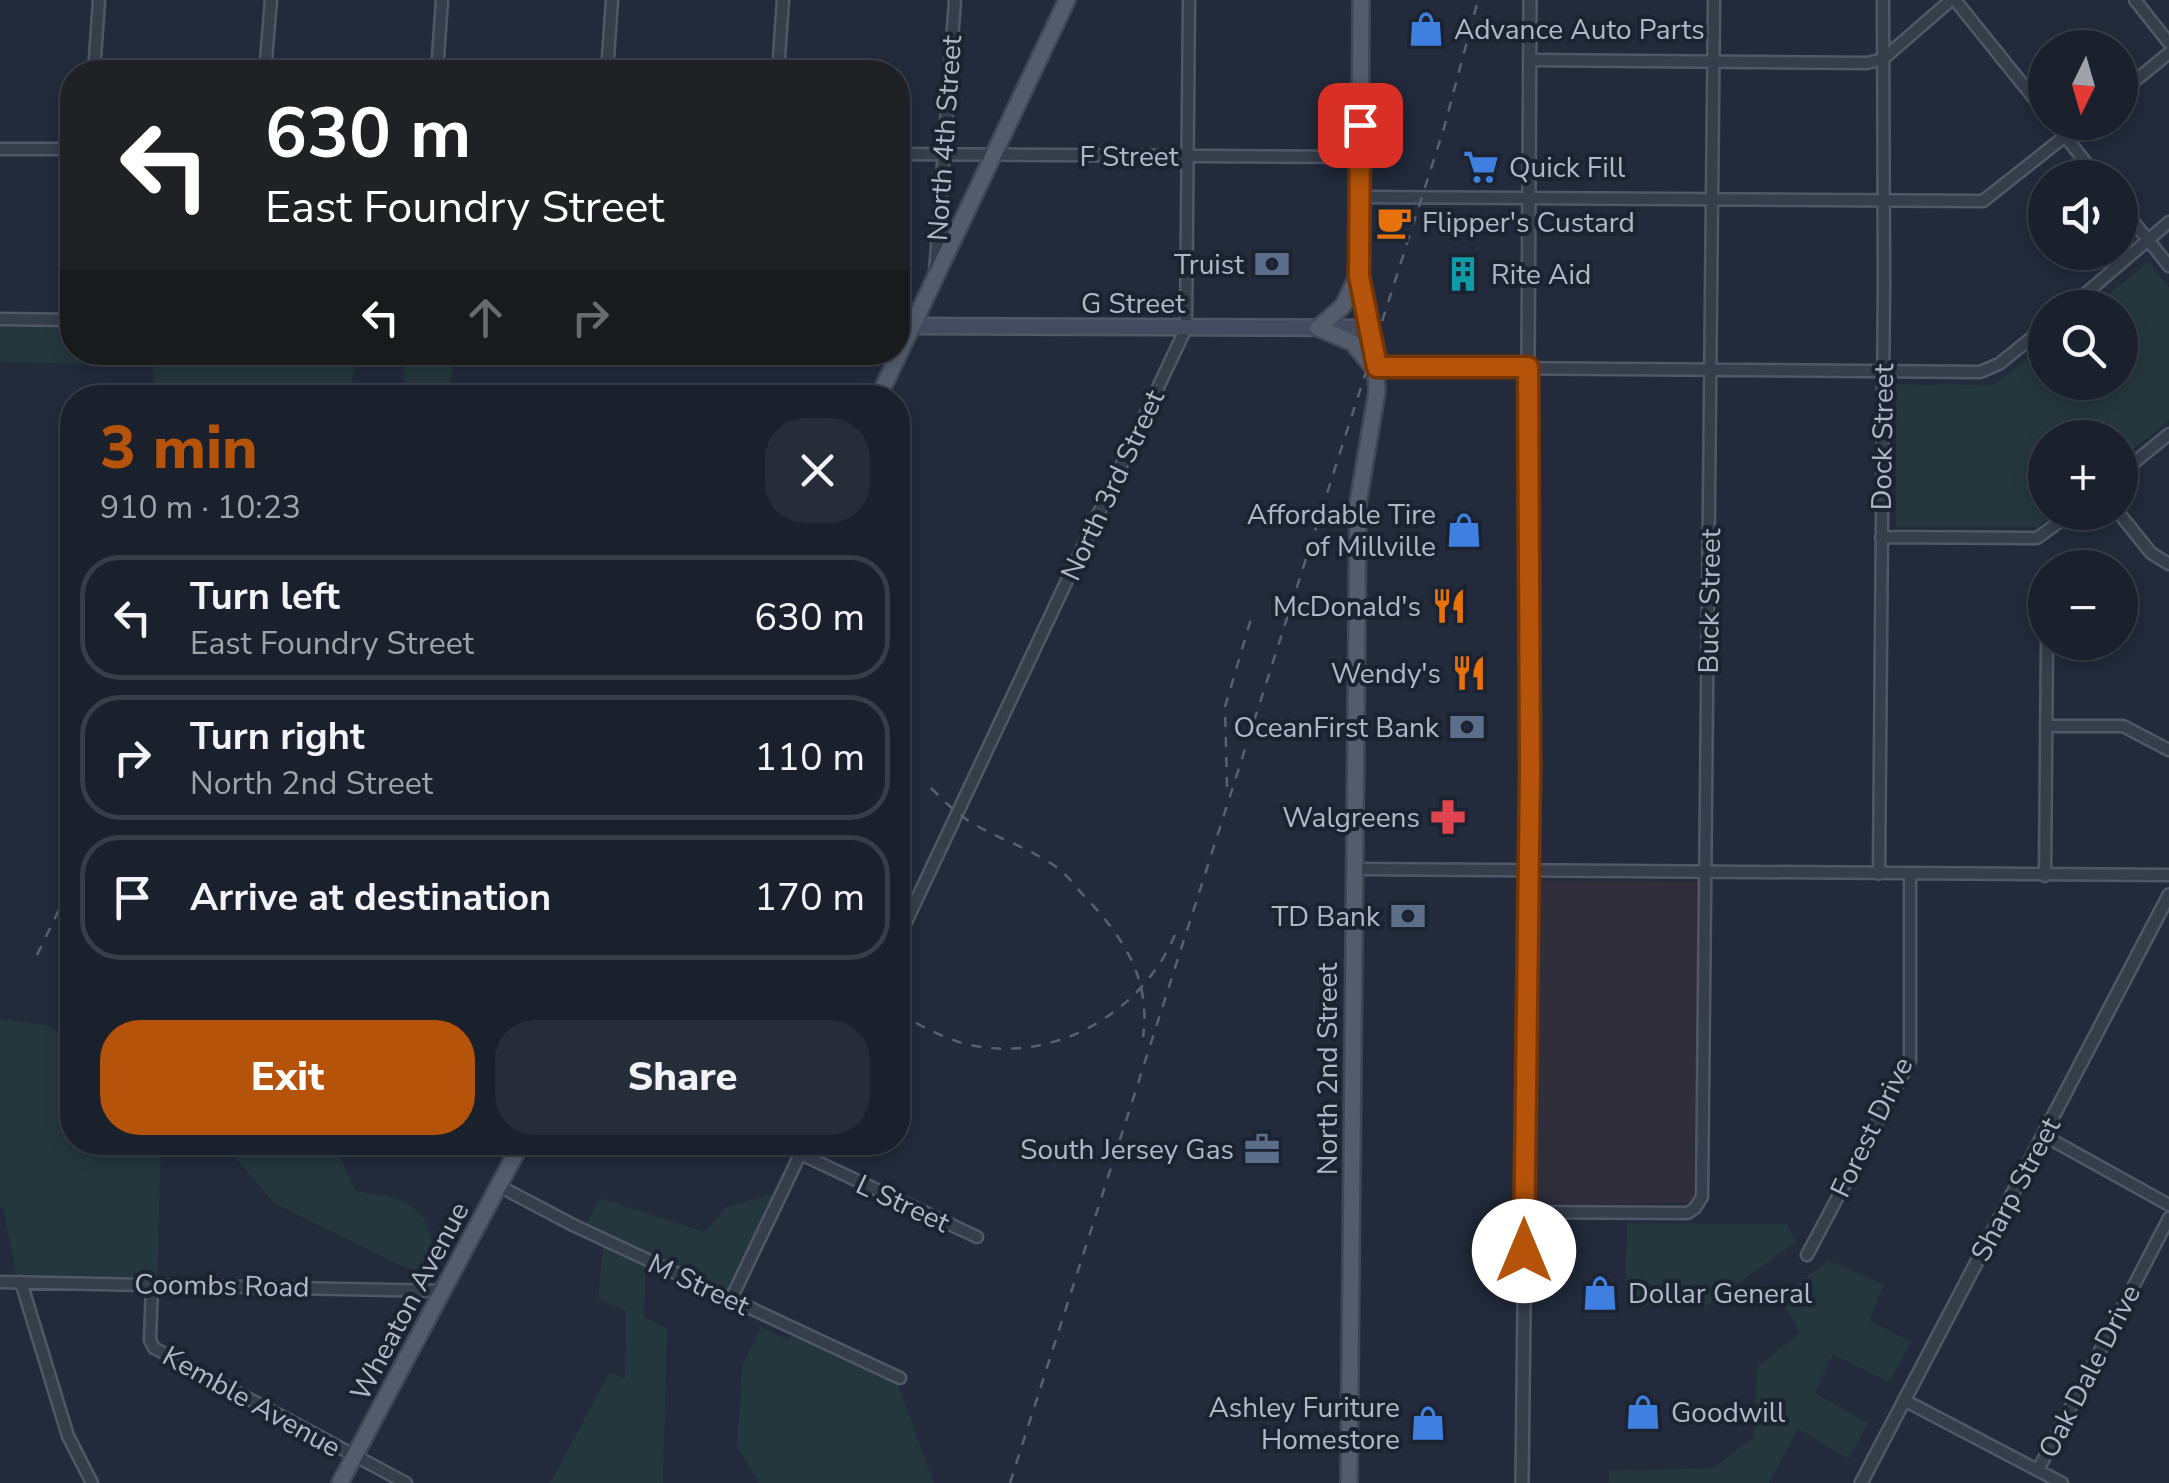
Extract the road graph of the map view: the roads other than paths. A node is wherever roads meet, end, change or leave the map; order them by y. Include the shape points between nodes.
1 (100, 0) edge
2 (271, 0) edge
3 (442, 0) edge
4 (612, 0) edge
5 (783, 0) edge
6 (955, 0) edge
7 (1067, 0) edge
8 (1190, 0) edge
9 (1361, 0) edge
10 (1530, 0) edge
11 (1714, 0) edge
12 (1882, 0) edge
13 (1953, 0) edge
14 (2134, 0) edge
15 (2169, 43) edge
16 (2169, 54) edge
17 (1883, 59) junction
18 (95, 60) edge
19 (266, 60) edge
20 (437, 60) edge
21 (607, 60) edge
22 (779, 60) edge
23 (1530, 60) junction
24 (1714, 62) junction
25 (2138, 79) edge
26 (2028, 91) edge
27 (2061, 140) edge
28 (2067, 140) edge
29 (0, 149) edge
30 (60, 149) edge
31 (910, 154) edge
32 (943, 154) junction
33 (993, 155) junction
34 (1188, 156) junction
35 (1360, 157) junction
36 (2084, 160) edge
37 (1360, 197) junction
38 (1529, 198) junction
39 (1713, 200) junction
40 (1884, 201) junction
41 (2169, 222) edge
42 (2138, 227) edge
43 (2149, 241) junction
44 (2169, 266) edge
45 (1359, 271) junction
46 (934, 277) junction
47 (2090, 290) edge
48 (910, 316) edge
49 (0, 319) edge
50 (60, 320) edge
51 (910, 326) edge
52 (1186, 328) junction
53 (1318, 328) junction
54 (1368, 328) junction
55 (2028, 341) edge
56 (1377, 367) junction
57 (1528, 367) junction
58 (1712, 368) junction
59 (1883, 369) junction
60 (2169, 434) edge
61 (2138, 459) edge
62 (2048, 530) edge
63 (2133, 530) edge
64 (1882, 537) junction
65 (2169, 564) edge
66 (2047, 660) edge
67 (2046, 726) junction
68 (2169, 750) edge
69 (1354, 869) junction
70 (1527, 871) junction
71 (1706, 872) junction
72 (1879, 874) junction
73 (1910, 874) junction
74 (2169, 875) edge
75 (2044, 876) junction
76 (2169, 895) edge
77 (910, 914) edge
78 (2043, 1135) junction
79 (515, 1155) edge
80 (800, 1155) edge
81 (802, 1155) edge
82 (499, 1186) junction
83 (2169, 1205) edge
84 (1524, 1212) junction
85 (2169, 1218) edge
86 (977, 1237) dead end
87 (1807, 1254) dead end
88 (0, 1282) edge
89 (21, 1282) junction
90 (152, 1284) junction
91 (443, 1291) junction
92 (731, 1299) junction
93 (900, 1378) dead end
94 (1904, 1400) junction
95 (354, 1456) junction
96 (2038, 1470) junction
97 (92, 1483) edge
98 (340, 1483) edge
99 (406, 1483) edge
100 (1349, 1483) edge
101 (1522, 1483) edge
102 (1861, 1483) edge
103 (2062, 1483) edge

1 - 18 street
2 - 19 street
3 - 20 street
4 - 21 street
5 - 22 street
6 - 32 street, North 4th Street
7 - 33 main road
8 - 34 street, North 3rd Street
9 - 35 main road, North 2nd Street
10 - 23 street
11 - 24 street, Buck Street
12 - 17 street, Dock Street
13 - 17 street
13 - 26 street
14 - 15 street
16 - 25 street
17 - 24 street
17 - 40 street, Dock Street
23 - 24 street
23 - 38 street
24 - 39 street, Buck Street
27 - 40 street via 1983,201
28 - 36 street
29 - 30 street
31 - 32 street, F Street
32 - 33 street, F Street
32 - 46 street, North 4th Street
33 - 34 street, F Street
33 - 46 main road
34 - 35 street, F Street
34 - 52 street, North 3rd Street
35 - 37 main road, North 2nd Street
37 - 38 street
37 - 45 main road, North 2nd Street
38 - 39 street
38 - 57 street
39 - 40 street
39 - 58 street, Buck Street
40 - 59 street, Dock Street
41 - 43 street
42 - 43 street
43 - 44 street
43 - 47 street
45 - 53 main road via 1343,306
45 - 54 main road, North 2nd Street
46 - 48 main road
49 - 50 street
51 - 52 main road, G Street
52 - 53 main road, G Street
52 - 77 street, North 3rd Street
53 - 54 main road, G Street
53 - 56 main road via 1353,343
54 - 56 main road, North 2nd Street
55 - 59 street via 1985,371
56 - 57 street
56 - 69 main road, North 2nd Street via 1358,504
57 - 58 street
57 - 70 street
58 - 59 street
58 - 71 street, Buck Street
59 - 64 street, Dock Street
60 - 61 street
62 - 64 street via 2037,538
63 - 65 street
64 - 72 street, Dock Street
66 - 67 street
67 - 68 street via 2123,726
67 - 75 street
69 - 70 street
69 - 100 main road, North 2nd Street
70 - 71 street
70 - 84 street
71 - 72 street
71 - 84 street, Buck Street via 1700,1202 1688,1213
72 - 73 street
73 - 75 street
73 - 87 street, Forest Drive via 1910,1061
74 - 75 street
76 - 78 street, Sharp Street
78 - 83 street
78 - 94 street, Sharp Street
79 - 82 main road, Wheaton Avenue
80 - 92 street
81 - 86 street, L Street
82 - 91 main road, Wheaton Avenue
82 - 92 street, M Street
84 - 101 street
85 - 96 street, Oak Dale Drive
88 - 89 street, Coombs Road
89 - 90 street, Coombs Road
89 - 97 street via 68,1436
90 - 91 street, Coombs Road
90 - 95 street, Kemble Avenue via 154,1348
91 - 95 main road, Wheaton Avenue
92 - 93 street, M Street
94 - 96 street
94 - 102 street, Sharp Street
95 - 98 main road, Wheaton Avenue
95 - 99 street
96 - 103 street

